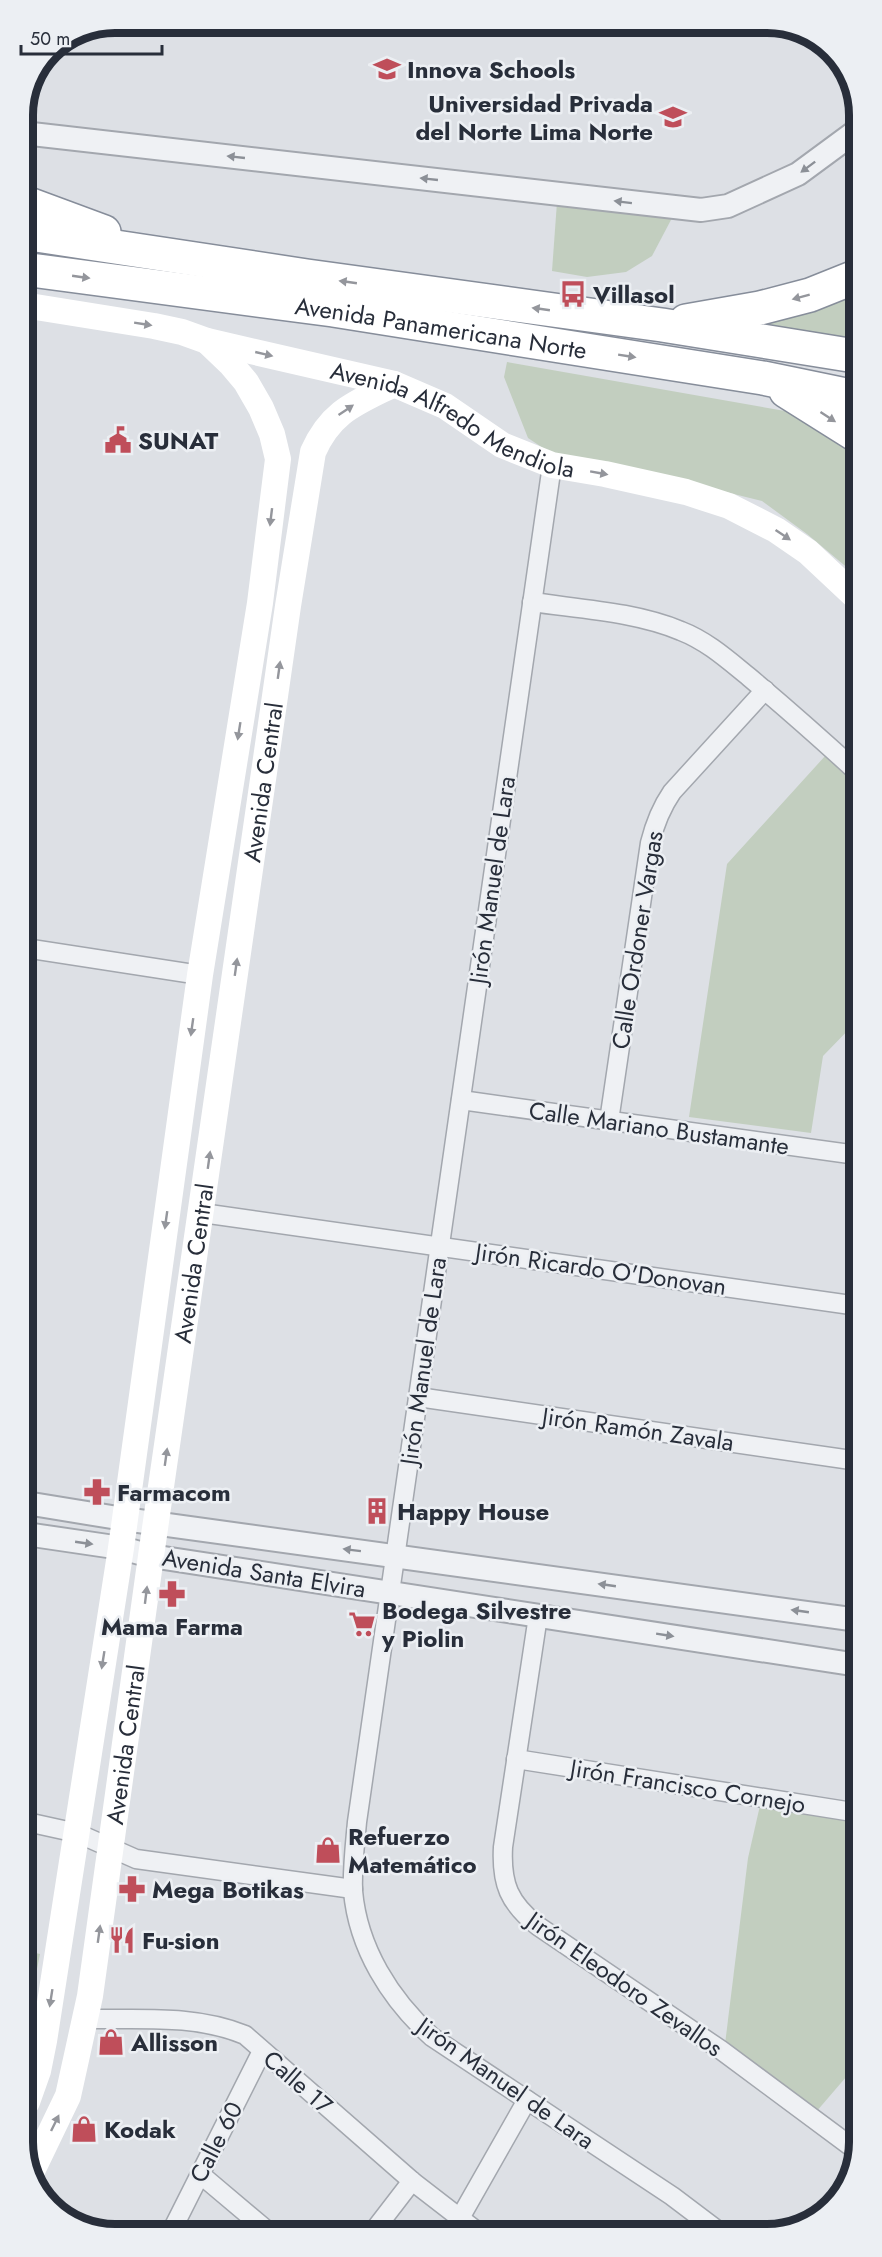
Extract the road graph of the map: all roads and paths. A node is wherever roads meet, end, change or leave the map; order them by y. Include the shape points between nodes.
1 (33, 134) edge
2 (849, 136) edge
3 (33, 206) edge
4 (33, 234) edge
5 (156, 252) junction
6 (33, 270) edge
7 (849, 279) edge
8 (33, 307) edge
9 (662, 325) junction
10 (207, 341) junction
11 (849, 355) edge
12 (763, 378) junction
13 (394, 384) junction
14 (849, 396) edge
15 (849, 430) edge
16 (552, 465) junction
17 (849, 590) edge
18 (532, 602) junction
19 (260, 603) junction
20 (288, 606) junction
21 (765, 690) junction
22 (849, 765) edge
23 (33, 949) edge
24 (200, 975) junction
25 (461, 1100) junction
26 (609, 1120) junction
27 (849, 1154) edge
28 (202, 1213) junction
29 (440, 1247) junction
30 (849, 1305) edge
31 (418, 1397) junction
32 (849, 1460) edge
33 (33, 1504) edge
34 (124, 1519) junction
35 (156, 1523) junction
36 (33, 1535) edge
37 (121, 1548) junction
38 (151, 1556) junction
39 (396, 1556) junction
40 (391, 1593) junction
41 (538, 1616) junction
42 (849, 1619) edge
43 (849, 1664) edge
44 (516, 1759) junction
45 (849, 1811) edge
46 (33, 1823) edge
47 (77, 1833) junction
48 (111, 1848) junction
49 (353, 1889) junction
50 (85, 2019) junction
51 (36, 2040) edge
52 (262, 2051) junction
53 (33, 2085) edge
54 (527, 2100) junction
55 (849, 2145) edge
56 (36, 2163) edge
57 (200, 2174) junction
58 (412, 2181) junction
59 (460, 2218) junction
60 (175, 2224) edge
61 (259, 2224) edge
62 (379, 2224) edge
63 (468, 2224) edge
64 (709, 2224) edge

2 -> 1 street via 798,174 728,206 701,210
3 - 5 highway
4 - 5 highway, Avenida Panamericana Norte
9 -> 5 highway, Avenida Panamericana Norte
6 -> 12 highway, Avenida Panamericana Norte via 344,312
7 -> 9 highway via 760,308
8 -> 10 main road, Avenida Alfredo Mendiola via 154,326
9 - 11 highway, Avenida Panamericana Norte
10 -> 13 main road, Avenida Alfredo Mendiola
10 -> 19 main road, Avenida Central via 230,363 256,399 278,459
12 - 14 highway, Avenida Panamericana Norte
12 -> 15 highway
13 - 16 main road, Avenida Alfredo Mendiola via 445,406 502,445
20 -> 13 main road, Avenida Central via 313,452 321,433 337,416
16 -> 17 main road, Avenida Alfredo Mendiola via 686,492 729,506 808,552
16 - 18 street, Jirón Manuel de Lara
18 - 21 street via 638,619 680,630 715,650
18 - 25 street, Jirón Manuel de Lara
19 - 20 main road
19 -> 24 main road, Avenida Central
28 -> 20 main road, Avenida Central
21 - 22 street
21 - 26 street, Calle Ordoner Vargas via 672,792 655,822
23 - 24 street
24 -> 34 main road, Avenida Central
25 - 26 street, Calle Mariano Bustamante
25 - 29 street, Jirón Manuel de Lara
26 - 27 street, Calle Mariano Bustamante
28 - 29 street, Jirón Ricardo O'Donovan
35 -> 28 main road, Avenida Central
29 - 30 street, Jirón Ricardo O'Donovan
29 - 31 street, Jirón Manuel de Lara
31 - 32 street, Jirón Ramón Zavala
31 - 39 street, Jirón Manuel de Lara
33 - 34 street, Avenida Santa Elvira
34 - 35 street, Avenida Santa Elvira
34 - 37 main road, Avenida Central
35 - 38 main road, Avenida Central
39 -> 35 street, Avenida Santa Elvira
36 -> 37 street, Avenida Santa Elvira
37 - 38 street, Avenida Santa Elvira
37 -> 47 main road, Avenida Central
38 - 40 street, Avenida Santa Elvira
48 -> 38 main road, Avenida Central
39 - 40 street, Jirón Manuel de Lara
42 -> 39 street, Avenida Santa Elvira
40 - 41 street, Avenida Santa Elvira
40 - 49 street, Jirón Manuel de Lara via 357,1822
41 -> 43 street, Avenida Santa Elvira
41 - 44 street, Jirón Eleodoro Zevallos
44 - 45 street, Jirón Francisco Cornejo
44 - 55 street, Jirón Eleodoro Zevallos via 502,1865 504,1880 517,1907 538,1926 721,2050
46 - 47 street
47 - 48 street
47 -> 51 main road, Avenida Central
48 - 49 street via 136,1859
50 -> 48 main road, Avenida Central
49 - 54 street, Jirón Manuel de Lara via 371,1956 406,2011 432,2037
50 - 52 street, Calle 17 via 199,2021 245,2035
56 -> 50 main road, Avenida Central via 68,2096
51 - 53 main road, Avenida Central via 38,2071
52 - 57 street, Calle 60
52 - 58 street, Calle 17
54 - 59 street
54 - 64 street, Jirón Manuel de Lara
57 - 60 street, Calle 60
57 - 61 street
58 - 59 street, Calle 17
58 - 62 street
59 - 63 street, Calle 17

